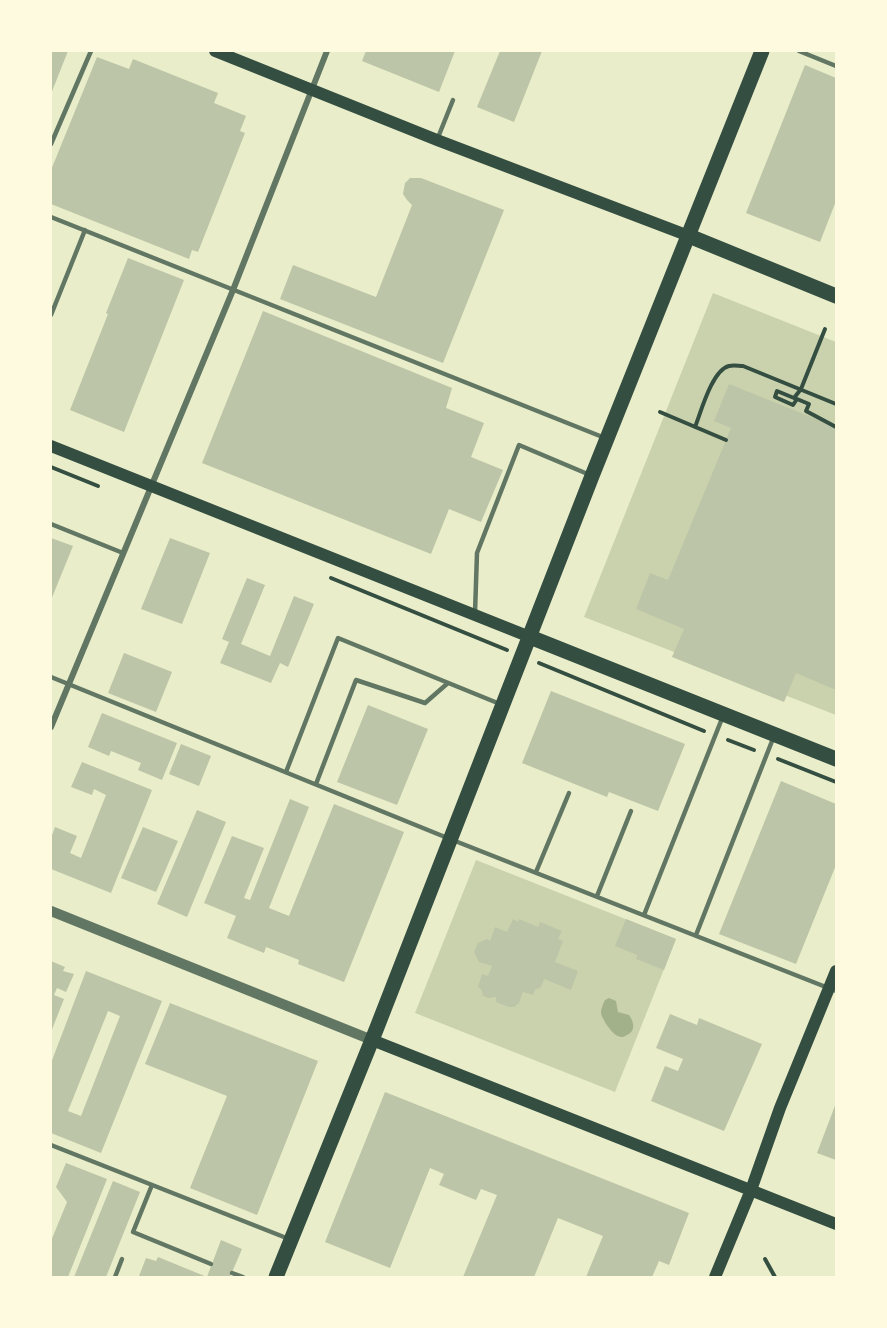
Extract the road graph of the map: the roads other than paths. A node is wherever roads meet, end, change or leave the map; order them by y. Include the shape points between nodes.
1 (91, 51) edge
2 (214, 51) edge
3 (327, 51) edge
4 (762, 51) edge
5 (799, 51) edge
6 (836, 66) edge
7 (312, 90) junction
8 (453, 100) dead end
9 (437, 140) junction
10 (51, 144) edge
11 (51, 217) edge
12 (85, 230) junction
13 (689, 236) junction
14 (233, 290) junction
15 (834, 293) edge
16 (51, 315) edge
17 (607, 439) junction
18 (51, 446) edge
19 (592, 476) junction
20 (151, 486) junction
21 (51, 524) edge
22 (123, 553) junction
23 (476, 615) junction
24 (530, 637) junction
25 (51, 677) edge
26 (448, 683) junction
27 (69, 684) junction
28 (502, 705) junction
29 (724, 714) junction
30 (51, 727) edge
31 (774, 734) junction
32 (836, 759) edge
33 (286, 772) junction
34 (316, 784) junction
35 (569, 793) dead end
36 (631, 810) dead end
37 (450, 839) junction
38 (536, 872) junction
39 (597, 896) junction
40 (51, 911) edge
41 (644, 915) junction
42 (696, 935) junction
43 (836, 972) edge
44 (833, 990) edge
45 (372, 1040) junction
46 (51, 1144) edge
47 (152, 1185) junction
48 (751, 1190) junction
49 (836, 1224) edge
50 (291, 1240) junction
51 (122, 1259) dead end
52 (212, 1264) dead end
53 (232, 1273) dead end
54 (115, 1277) edge
55 (243, 1277) edge
56 (276, 1277) edge
57 (715, 1277) edge

1 - 10 lane
2 - 7 main road
3 - 7 street
4 - 13 main road
5 - 6 lane
7 - 9 main road
7 - 14 street
8 - 9 lane
9 - 13 main road
11 - 12 lane
12 - 14 lane
12 - 16 lane
13 - 15 main road
13 - 17 main road
14 - 17 lane
14 - 20 street
17 - 19 main road
18 - 20 main road
19 - 23 lane via 519,445 477,552
19 - 24 main road
20 - 22 street
20 - 23 main road
21 - 22 lane
22 - 27 street
23 - 24 main road
24 - 28 main road
24 - 29 main road
25 - 27 lane
26 - 28 lane
26 - 33 lane via 338,638
26 - 34 lane via 425,703 356,680
27 - 30 street
27 - 33 lane
28 - 37 main road
29 - 31 main road
29 - 41 lane
31 - 32 main road
31 - 42 lane
33 - 34 lane
34 - 37 lane
35 - 38 lane
36 - 39 lane
37 - 38 lane
37 - 45 main road
38 - 39 lane
39 - 41 lane
40 - 45 street
41 - 42 lane
42 - 44 lane
43 - 44 main road
44 - 48 main road via 780,1108
45 - 48 main road
45 - 50 main road
46 - 47 lane
47 - 50 lane
47 - 52 lane via 133,1232
48 - 49 main road
48 - 57 main road
50 - 56 main road
51 - 54 lane
53 - 55 lane

